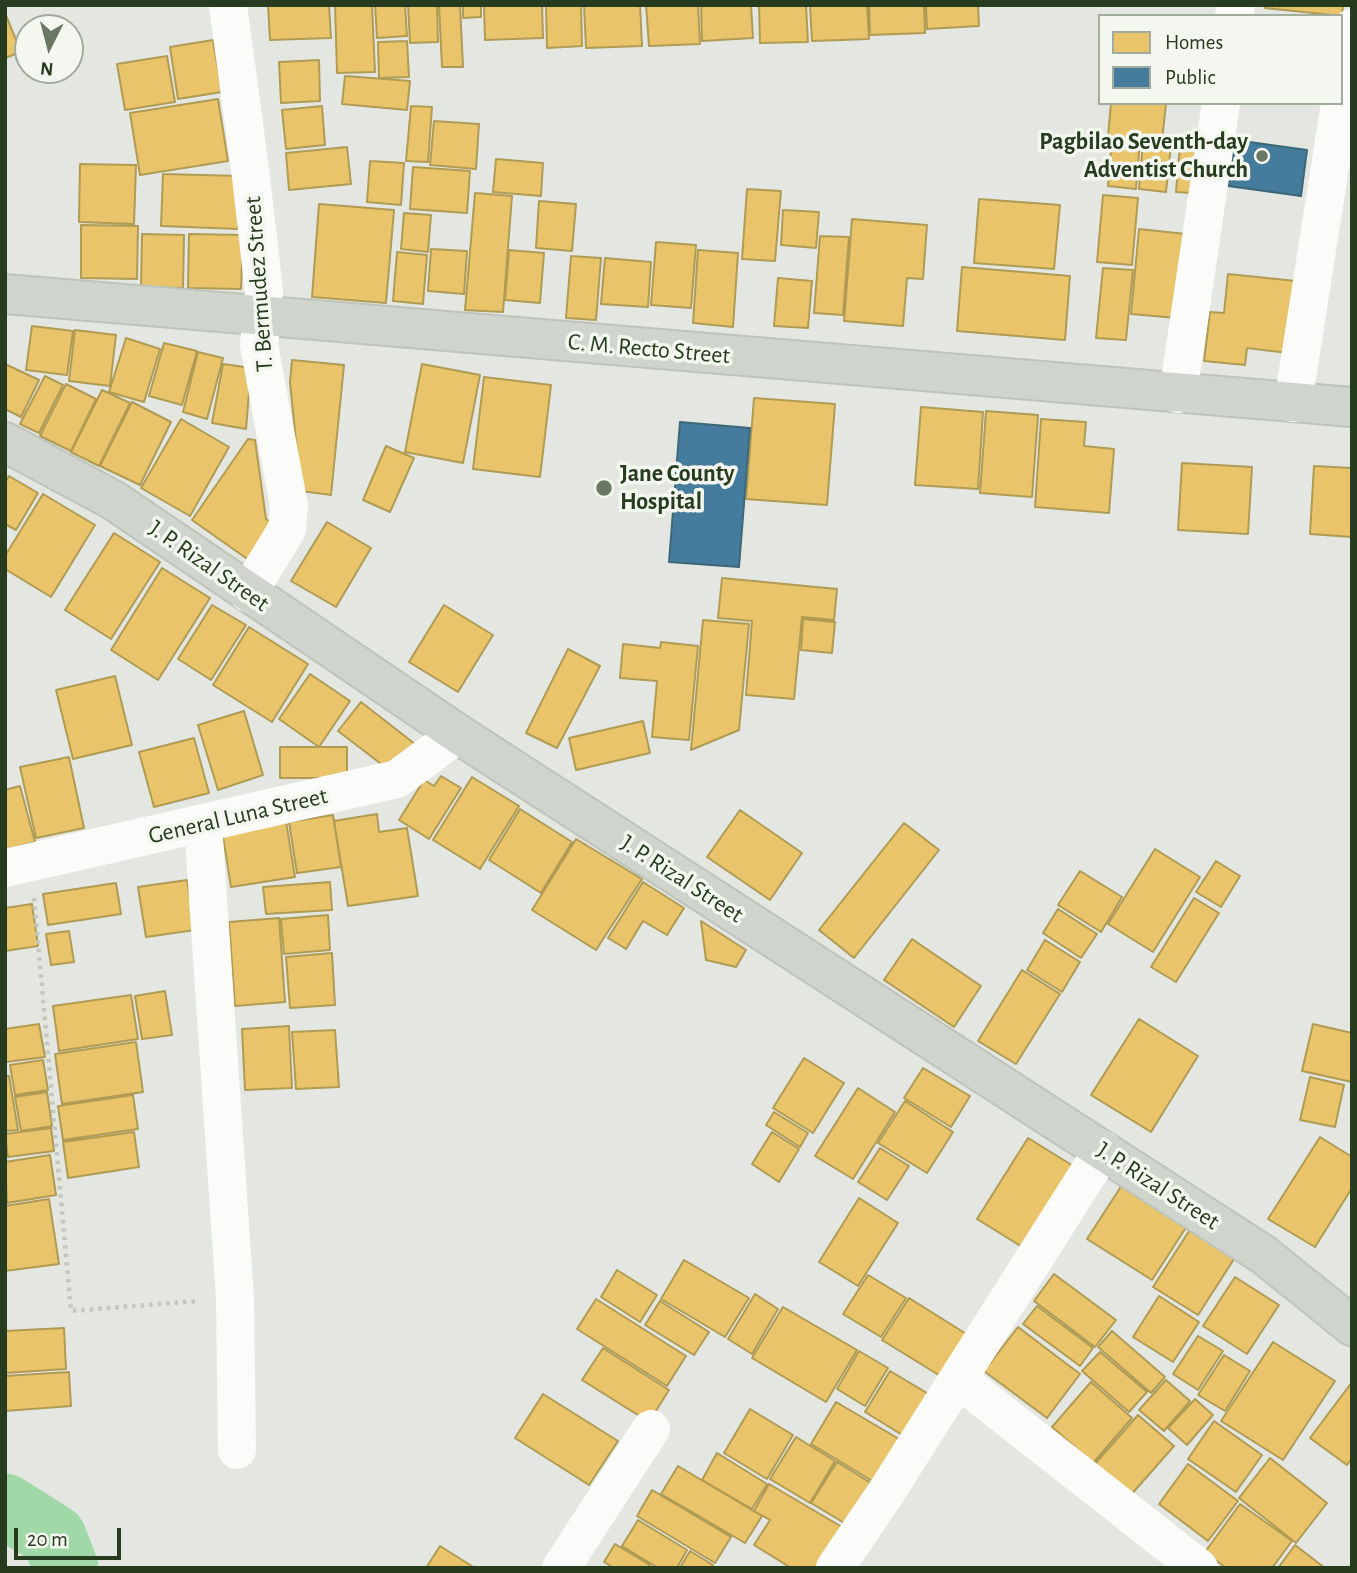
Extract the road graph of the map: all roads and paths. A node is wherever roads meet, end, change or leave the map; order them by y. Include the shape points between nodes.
1 (228, 5) edge
2 (1352, 28) edge
3 (1343, 83) edge
4 (1221, 105) edge
5 (1340, 105) edge
6 (1342, 158) edge
7 (5, 294) edge
8 (263, 316) junction
9 (1178, 394) junction
10 (1293, 403) junction
11 (1352, 408) edge
12 (5, 442) edge
13 (248, 593) junction
14 (458, 734) junction
15 (203, 824) junction
16 (18, 865) edge
17 (1103, 1150) junction
18 (235, 1299) junction
19 (1352, 1326) edge
20 (958, 1379) junction
21 (651, 1429) dead end
22 (237, 1450) dead end
23 (561, 1568) edge
24 (835, 1568) edge
25 (1199, 1568) edge

1 - 8 street, T. Bermudez Street via 264,292
2 - 3 street
4 - 9 street
5 - 6 street
6 - 10 street
7 - 8 main road, C. M. Recto Street
8 - 9 main road, C. M. Recto Street
8 - 13 street, T. Bermudez Street via 259,345 289,506 286,529
9 - 10 main road, C. M. Recto Street
10 - 11 main road, C. M. Recto Street
12 - 13 main road, J. P. Rizal Street via 113,500
13 - 14 main road, J. P. Rizal Street
14 - 15 street, General Luna Street via 397,779
14 - 17 main road, J. P. Rizal Street
15 - 16 street, General Luna Street
15 - 18 street
16 - 18 path via 71,1311
17 - 19 main road, J. P. Rizal Street via 1264,1255
17 - 20 street
18 - 22 street
20 - 24 street
20 - 25 street
21 - 23 street

